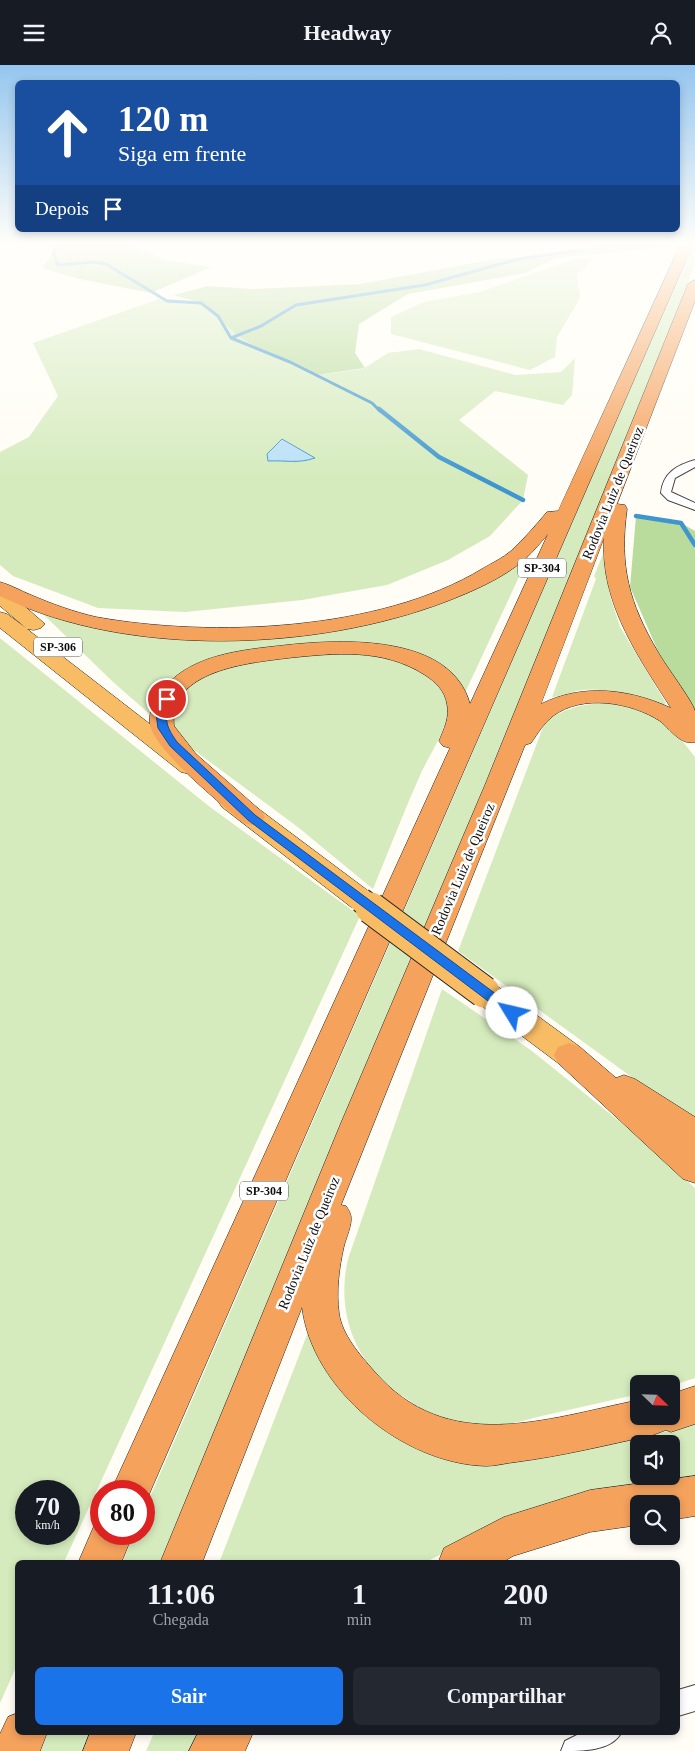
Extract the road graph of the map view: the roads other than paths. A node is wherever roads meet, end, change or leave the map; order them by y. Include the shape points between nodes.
1 (652, 323) edge
2 (680, 323) edge
3 (650, 401) junction
4 (598, 444) junction
5 (695, 463) edge
6 (695, 507) edge
7 (0, 588) edge
8 (0, 595) edge
9 (0, 618) edge
10 (111, 704) junction
11 (695, 729) edge
12 (695, 739) edge
13 (497, 785) junction
14 (252, 817) junction
15 (397, 891) junction
16 (569, 1055) junction
17 (357, 1123) junction
18 (695, 1135) edge
19 (695, 1169) edge
20 (695, 1405) edge
21 (680, 1410) edge
22 (630, 1421) edge
23 (136, 1480) edge
24 (695, 1496) edge
25 (680, 1498) edge
26 (630, 1505) edge
27 (107, 1545) edge
28 (100, 1560) edge
29 (182, 1560) edge
30 (464, 1560) edge
31 (695, 1698) edge
32 (680, 1702) edge
33 (23, 1735) edge
34 (112, 1735) edge
35 (228, 1735) edge
36 (603, 1735) edge
37 (16, 1751) edge
38 (106, 1751) edge
39 (212, 1751) edge
40 (575, 1751) edge

1 - 4 highway, SP-304
2 - 3 highway, Rodovia Luiz de Queiroz / SP-304
3 - 11 highway via 614,525 614,559 635,633
3 - 13 highway, Rodovia Luiz de Queiroz / SP-304
4 - 7 highway via 553,518 527,550 487,577 463,588 372,618 299,630 171,633 76,619 54,613
4 - 15 highway, SP-304
5 - 6 street via 678,469 666,485 666,493 672,498
8 - 10 highway, SP-306 via 46,633
9 - 10 highway, SP-306
10 - 14 highway, SP-306
12 - 13 highway via 652,707 614,698 573,700 551,708 533,722
13 - 17 highway, Rodovia Luiz de Queiroz / SP-304
14 - 15 highway via 173,744 163,728 161,714 167,699 181,682 224,661 326,648 374,649 415,661 444,679 455,692 460,706 459,720
14 - 16 highway, SP-306, bridge
15 - 23 highway, SP-304
16 - 18 highway via 664,1112
16 - 19 highway
17 - 22 highway via 325,1252 319,1301 328,1340 350,1372 377,1401 408,1424 445,1439 486,1446
17 - 29 highway, Rodovia Luiz de Queiroz / SP-304
20 - 21 highway
24 - 25 highway
26 - 30 highway via 590,1511 504,1538
27 - 28 highway
31 - 32 street
33 - 37 highway
34 - 38 highway
35 - 39 highway
36 - 40 street

